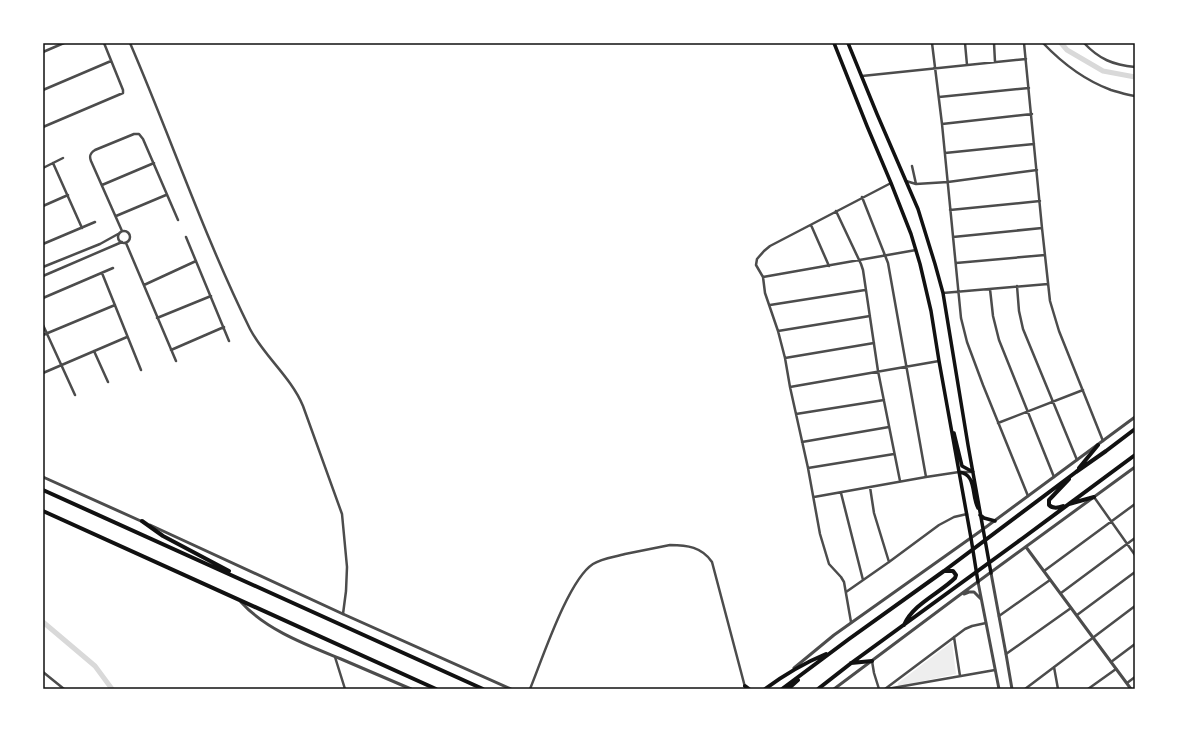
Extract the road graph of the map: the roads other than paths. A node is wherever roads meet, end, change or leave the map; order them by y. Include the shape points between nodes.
1 (64, 43) edge
2 (104, 43) edge
3 (130, 43) edge
4 (834, 43) edge
5 (848, 43) edge
6 (932, 43) edge
7 (965, 43) edge
8 (994, 43) edge
9 (1024, 43) edge
10 (1043, 43) edge
11 (1084, 43) edge
12 (43, 52) edge
13 (1026, 59) junction
14 (112, 61) junction
15 (995, 62) junction
16 (967, 65) junction
17 (1135, 67) edge
18 (935, 69) junction
19 (862, 76) junction
20 (1029, 88) junction
21 (43, 90) edge
22 (939, 96) junction
23 (1135, 96) edge
24 (1032, 114) junction
25 (942, 124) junction
26 (43, 127) edge
27 (1034, 144) junction
28 (945, 153) junction
29 (63, 158) dead end
30 (53, 163) junction
31 (154, 163) junction
32 (912, 166) dead end
33 (43, 168) edge
34 (1037, 170) junction
35 (906, 182) junction
36 (948, 182) junction
37 (891, 183) junction
38 (916, 184) junction
39 (102, 185) junction
40 (68, 195) junction
41 (166, 195) junction
42 (862, 197) junction
43 (1040, 201) junction
44 (43, 206) edge
45 (950, 210) junction
46 (836, 211) junction
47 (116, 216) junction
48 (178, 220) dead end
49 (95, 222) dead end
50 (811, 225) junction
51 (82, 228) junction
52 (1042, 228) junction
53 (122, 231) junction
54 (118, 234) junction
55 (186, 237) dead end
56 (953, 237) junction
57 (122, 242) junction
58 (126, 243) junction
59 (43, 244) edge
60 (100, 244) junction
61 (103, 250) junction
62 (916, 250) junction
63 (886, 255) junction
64 (1045, 255) junction
65 (196, 261) junction
66 (860, 261) junction
67 (956, 263) junction
68 (828, 266) junction
69 (43, 268) edge
70 (113, 268) dead end
71 (102, 273) junction
72 (43, 276) edge
73 (763, 277) junction
74 (1048, 284) junction
75 (144, 285) junction
76 (1016, 286) junction
77 (990, 289) junction
78 (865, 290) junction
79 (959, 292) junction
80 (943, 293) junction
81 (211, 296) junction
82 (43, 298) edge
83 (115, 305) junction
84 (770, 305) junction
85 (870, 316) junction
86 (157, 318) junction
87 (43, 325) edge
88 (224, 327) junction
89 (778, 331) junction
90 (47, 334) junction
91 (43, 335) edge
92 (127, 337) junction
93 (229, 341) dead end
94 (874, 343) junction
95 (171, 350) junction
96 (94, 351) junction
97 (785, 358) junction
98 (176, 361) dead end
99 (938, 361) junction
100 (60, 365) junction
101 (906, 366) junction
102 (141, 370) dead end
103 (878, 371) junction
104 (43, 373) edge
105 (108, 382) dead end
106 (790, 386) junction
107 (1083, 390) junction
108 (75, 395) dead end
109 (884, 400) junction
110 (1052, 402) junction
111 (1027, 412) junction
112 (796, 414) junction
113 (1135, 417) edge
114 (950, 419) junction
115 (998, 423) junction
116 (889, 427) junction
117 (1135, 429) edge
118 (1103, 441) junction
119 (802, 442) junction
120 (1098, 445) junction
121 (894, 454) junction
122 (1135, 455) edge
123 (1077, 460) junction
124 (1135, 467) edge
125 (808, 468) junction
126 (959, 472) junction
127 (973, 472) junction
128 (1076, 472) junction
129 (43, 477) edge
130 (926, 477) junction
131 (1054, 478) junction
132 (900, 481) junction
133 (870, 487) junction
134 (43, 490) edge
135 (841, 493) junction
136 (814, 497) junction
137 (1028, 497) junction
138 (1094, 497) junction
139 (1135, 504) edge
140 (1066, 506) junction
141 (43, 511) edge
142 (980, 513) junction
143 (967, 514) junction
144 (142, 521) junction
145 (995, 521) junction
146 (1110, 522) junction
147 (982, 530) junction
148 (971, 538) junction
149 (1135, 538) edge
150 (985, 540) junction
151 (1127, 544) junction
152 (1026, 547) junction
153 (973, 549) junction
154 (1135, 555) edge
155 (889, 562) junction
156 (989, 563) junction
157 (944, 571) junction
158 (1044, 571) junction
159 (976, 572) junction
160 (1135, 572) edge
161 (991, 573) junction
162 (240, 578) junction
163 (863, 580) junction
164 (1051, 580) junction
165 (978, 582) junction
166 (846, 592) junction
167 (1061, 593) junction
168 (957, 597) junction
169 (240, 600) junction
170 (982, 600) junction
171 (1135, 606) edge
172 (1071, 608) junction
173 (342, 614) junction
174 (1077, 615) junction
175 (999, 616) junction
176 (851, 622) junction
177 (986, 623) junction
178 (904, 625) junction
179 (954, 637) junction
180 (1093, 638) junction
181 (1135, 644) edge
182 (830, 653) junction
183 (1006, 654) junction
184 (334, 657) junction
185 (872, 661) junction
186 (1111, 662) junction
187 (818, 663) junction
188 (850, 664) junction
189 (1054, 667) junction
190 (1116, 669) junction
191 (995, 670) junction
192 (43, 672) edge
193 (789, 672) junction
194 (960, 676) junction
195 (1135, 677) edge
196 (1127, 683) junction
197 (747, 688) edge
198 (64, 689) edge
199 (345, 689) edge
200 (412, 689) edge
201 (436, 689) edge
202 (483, 689) edge
203 (511, 689) edge
204 (530, 689) edge
205 (765, 689) edge
206 (782, 689) edge
207 (788, 689) edge
208 (818, 689) edge
209 (834, 689) edge
210 (879, 689) edge
211 (886, 689) edge
212 (999, 689) edge
213 (1012, 689) edge
214 (1024, 689) edge
215 (1058, 689) edge
216 (1088, 689) edge
217 (1131, 689) edge

1 - 12 street
2 - 14 street
3 - 173 street via 217,257 250,329 300,398 303,406 342,514 346,591
4 - 37 main road
5 - 19 main road
6 - 18 street
7 - 16 street
8 - 15 street
9 - 13 street
10 - 23 street via 1079,74 1104,87
11 - 17 street via 1109,62
13 - 15 street
13 - 20 street
14 - 21 street
14 - 26 street via 123,93
15 - 16 street
16 - 18 street
18 - 19 street
18 - 22 street
19 - 35 main road
20 - 22 street
20 - 24 street
22 - 25 street
24 - 25 street
24 - 27 street
25 - 28 street
27 - 28 street
27 - 34 street
28 - 36 street
29 - 30 street
30 - 33 street
30 - 40 street
31 - 39 street
31 - 39 street via 139,134 130,135 99,148 90,153
31 - 41 street
32 - 38 street
34 - 36 street
34 - 43 street
35 - 38 street
35 - 80 main road via 928,238
36 - 38 street
36 - 45 street
37 - 42 street
37 - 62 main road
39 - 47 street
40 - 44 street
40 - 51 street
41 - 47 street
41 - 48 street
42 - 46 street
42 - 63 street
43 - 45 street
43 - 52 street
45 - 56 street
46 - 50 street
46 - 66 street
47 - 53 street
49 - 51 street
50 - 68 street
50 - 73 street via 770,246 757,258 756,265
51 - 59 street
52 - 56 street
52 - 64 street
53 - 54 street
53 - 58 street via 129,233 130,238
54 - 57 street via 118,239
54 - 60 street
55 - 65 street
56 - 67 street
57 - 58 street
57 - 61 street
58 - 75 street
60 - 61 street
60 - 69 street
61 - 72 street
62 - 63 street
62 - 99 main road via 931,311
63 - 66 street
63 - 101 street
64 - 67 street
64 - 74 street
65 - 75 street
65 - 81 street
66 - 68 street
66 - 78 street
67 - 79 street
68 - 73 street
70 - 71 street
71 - 82 street
71 - 83 street
73 - 84 street
74 - 76 street
74 - 107 street via 1059,331
75 - 86 street
76 - 77 street
76 - 110 street via 1023,329
77 - 79 street
77 - 111 street via 999,340
78 - 84 street
78 - 85 street
79 - 80 street
79 - 115 street via 961,318 967,342
80 - 127 main road
81 - 86 street
81 - 88 street
83 - 90 street
83 - 92 street
84 - 89 street
85 - 89 street
85 - 94 street
86 - 95 street
87 - 90 street
88 - 93 street
88 - 95 street
89 - 97 street
90 - 91 street
90 - 100 street
92 - 96 street
92 - 102 street
94 - 97 street
94 - 103 street
95 - 98 street
96 - 100 street
96 - 105 street
97 - 106 street
99 - 101 street
99 - 114 main road
100 - 104 street
100 - 108 street
101 - 103 street
101 - 130 street
103 - 106 street
103 - 109 street
106 - 112 street
107 - 110 street
107 - 118 street
109 - 112 street
109 - 116 street
110 - 111 street
110 - 123 street
111 - 115 street
111 - 131 street
112 - 119 street
113 - 118 street
114 - 126 main road
114 - 127 main road via 961,463 964,468
115 - 137 street
116 - 119 street
116 - 121 street
117 - 128 main road
118 - 120 street
119 - 125 street
120 - 123 street
120 - 128 main road
121 - 125 street
121 - 132 street
122 - 140 main road
123 - 131 street
124 - 138 street
125 - 136 street
126 - 127 street
126 - 130 street
126 - 142 main road via 971,479 975,502
126 - 143 main road
127 - 142 main road
128 - 140 main road via 1049,500 1052,507
128 - 150 main road
129 - 144 street
130 - 132 street
131 - 137 street
132 - 133 street
133 - 135 street
133 - 155 street
134 - 162 main road
135 - 136 street
135 - 163 street
136 - 166 street via 827,559 844,582
137 - 145 street
138 - 140 main road
138 - 146 street
138 - 152 street
139 - 146 street
140 - 156 main road
141 - 169 main road
142 - 145 main road via 984,518
142 - 147 main road
143 - 148 main road
143 - 155 street via 947,520
144 - 162 main road via 163,536
144 - 173 street
145 - 147 street
146 - 151 street
146 - 158 street
147 - 148 street
147 - 150 main road
148 - 153 main road
148 - 176 street
149 - 151 street
150 - 153 main road
150 - 156 main road
151 - 154 street
151 - 167 street
152 - 158 street
152 - 161 street
153 - 157 main road
153 - 159 main road
155 - 163 street
156 - 159 main road
156 - 161 main road
157 - 178 main road via 953,571 955,578 916,609
157 - 182 main road
158 - 164 street
159 - 165 main road
159 - 178 main road
160 - 174 street
161 - 165 street
161 - 175 street
162 - 202 main road
163 - 166 street
164 - 167 street
164 - 175 street
165 - 168 street
165 - 170 street
166 - 176 street
167 - 172 street
168 - 170 street via 972,592
168 - 185 street
169 - 184 street via 265,623
169 - 201 main road
170 - 177 street
171 - 180 street
172 - 174 street
172 - 183 street
173 - 203 street
174 - 180 street
175 - 183 street
176 - 193 street
177 - 179 street via 972,626
177 - 191 street
178 - 188 main road
179 - 194 street
179 - 211 street
180 - 186 street
180 - 189 street
181 - 186 street
182 - 187 main road
182 - 193 main road
183 - 213 street
184 - 199 street
184 - 200 street
185 - 188 main road
185 - 209 street
185 - 210 street
186 - 190 street
187 - 206 main road
187 - 207 main road
188 - 208 main road
189 - 214 street
189 - 215 street
190 - 196 street
190 - 216 street
191 - 194 street
191 - 212 street
192 - 198 street
193 - 205 main road
194 - 211 street
195 - 196 street
196 - 217 street
197 - 204 street via 712,562 697,548 670,545 604,559 586,569 574,585 558,618

